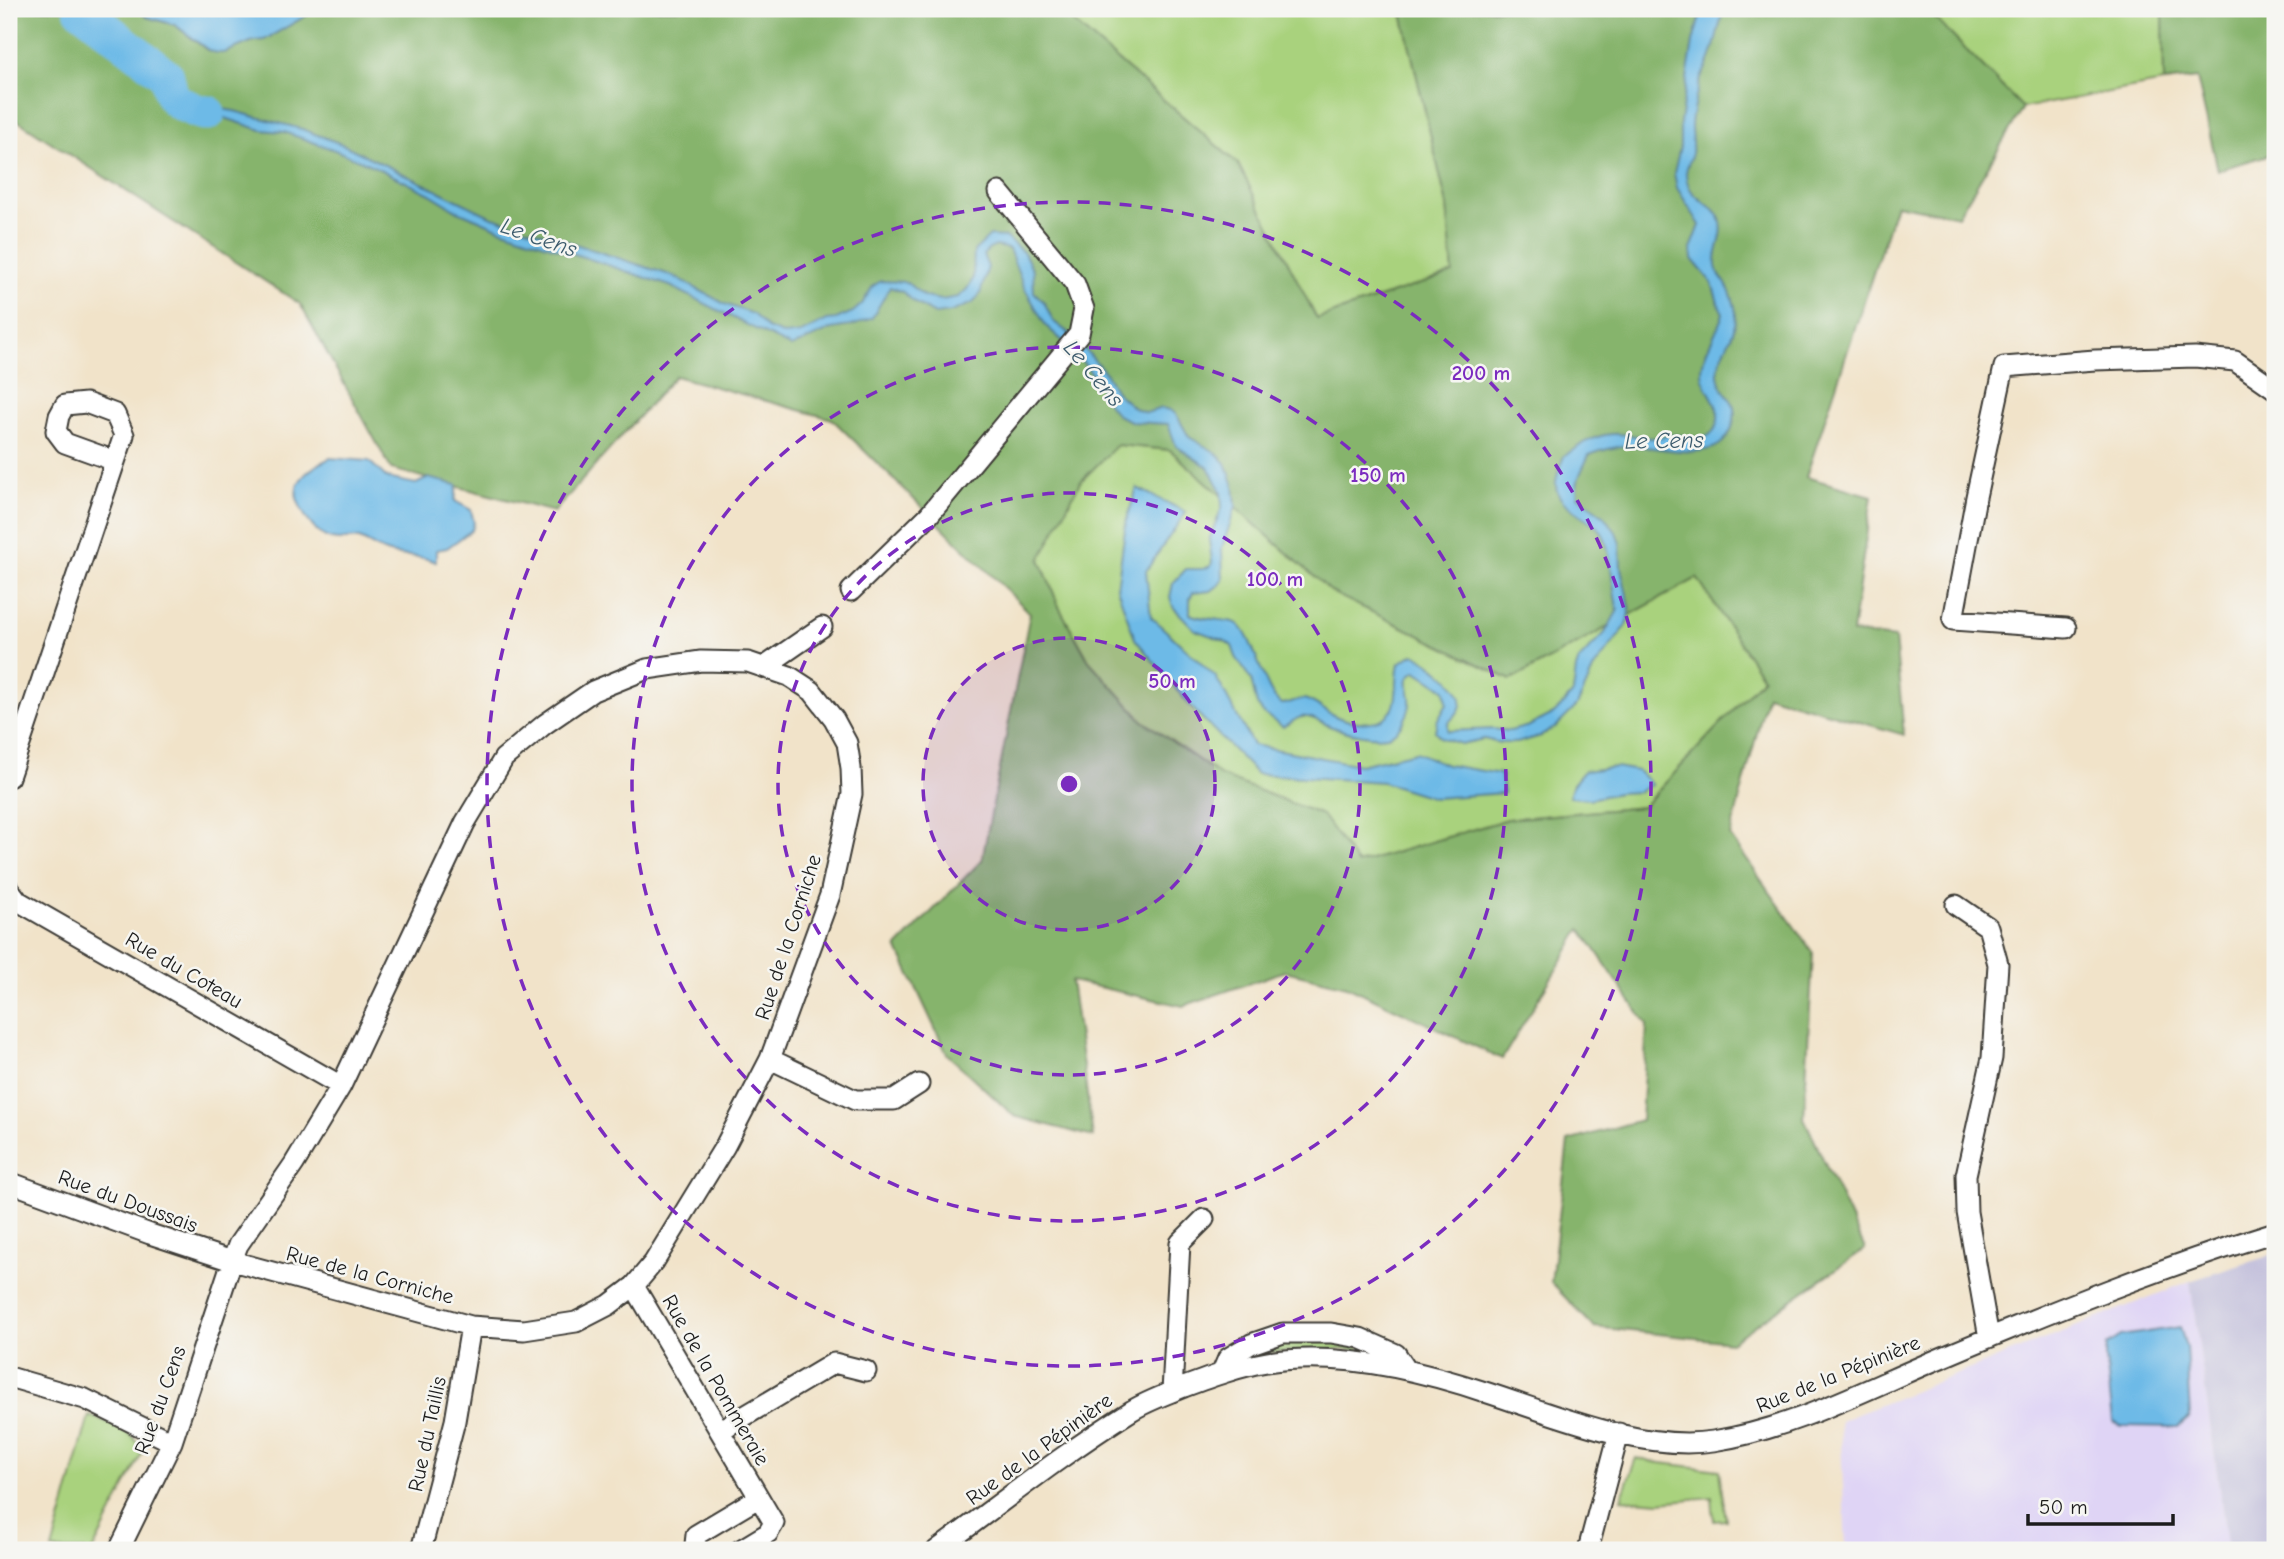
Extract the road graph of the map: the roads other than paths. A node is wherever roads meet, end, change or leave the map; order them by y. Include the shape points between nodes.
1 (999, 192) dead end
2 (2275, 389) edge
3 (115, 461) dead end
4 (851, 590) dead end
5 (822, 627) dead end
6 (2066, 628) dead end
7 (764, 667) junction
8 (9, 777) edge
9 (9, 889) edge
10 (1956, 905) dead end
11 (770, 1059) junction
12 (919, 1084) dead end
13 (341, 1086) junction
14 (9, 1182) edge
15 (1204, 1219) dead end
16 (2275, 1232) edge
17 (232, 1261) junction
18 (634, 1286) junction
19 (471, 1326) junction
20 (1989, 1338) junction
21 (1406, 1369) junction
22 (866, 1371) dead end
23 (1222, 1372) junction
24 (9, 1377) edge
25 (1172, 1392) junction
26 (721, 1430) junction
27 (1619, 1433) junction
28 (173, 1442) junction
29 (758, 1498) junction
30 (119, 1550) edge
31 (421, 1550) edge
32 (699, 1550) edge
33 (740, 1550) edge
34 (937, 1550) edge
35 (1588, 1550) edge

1 - 4 street via 1076,284 1084,309 1079,334 929,515
2 - 6 street via 2235,361 2195,356 2004,367 1953,620
3 - 8 street
5 - 7 street
7 - 11 street, Rue de la Corniche via 812,691 834,719 847,743 852,794 830,895
7 - 13 street, Rue de la Corniche via 701,661 647,669 593,691 505,758 465,822
9 - 13 street, Rue du Coteau via 18,901
10 - 20 street via 1987,928 1998,964 1992,1058 1965,1175
11 - 12 street via 855,1100 894,1100
11 - 18 street, Rue de la Corniche via 725,1146 654,1262
13 - 17 street, Rue de la Corniche
14 - 17 street, Rue du Doussais
15 - 25 street via 1180,1243
16 - 20 street, Rue de la Pépinière
17 - 19 street, Rue de la Corniche
17 - 28 street, Rue du Cens
18 - 19 street, Rue de la Corniche via 576,1322 524,1330
18 - 26 street, Rue de la Pommeraie
19 - 31 street, Rue du Taillis via 455,1421
20 - 27 street, Rue de la Pépinière via 1762,1430 1710,1442 1662,1442
21 - 23 street, Rue de la Pépinière via 1307,1360
21 - 23 street, Rue de la Pépinière via 1396,1354 1360,1338 1283,1333 1228,1358
21 - 27 street, Rue de la Pépinière
22 - 26 street via 834,1363
23 - 25 street, Rue de la Pépinière
24 - 28 street via 85,1399
25 - 34 street, Rue de la Pépinière via 1134,1409
26 - 29 street, Rue de la Pommeraie
27 - 35 street
28 - 30 street, Rue du Cens
29 - 32 street, Rue de la Pommeraie via 696,1535
29 - 33 street, Rue de la Pommeraie via 774,1523 768,1533

